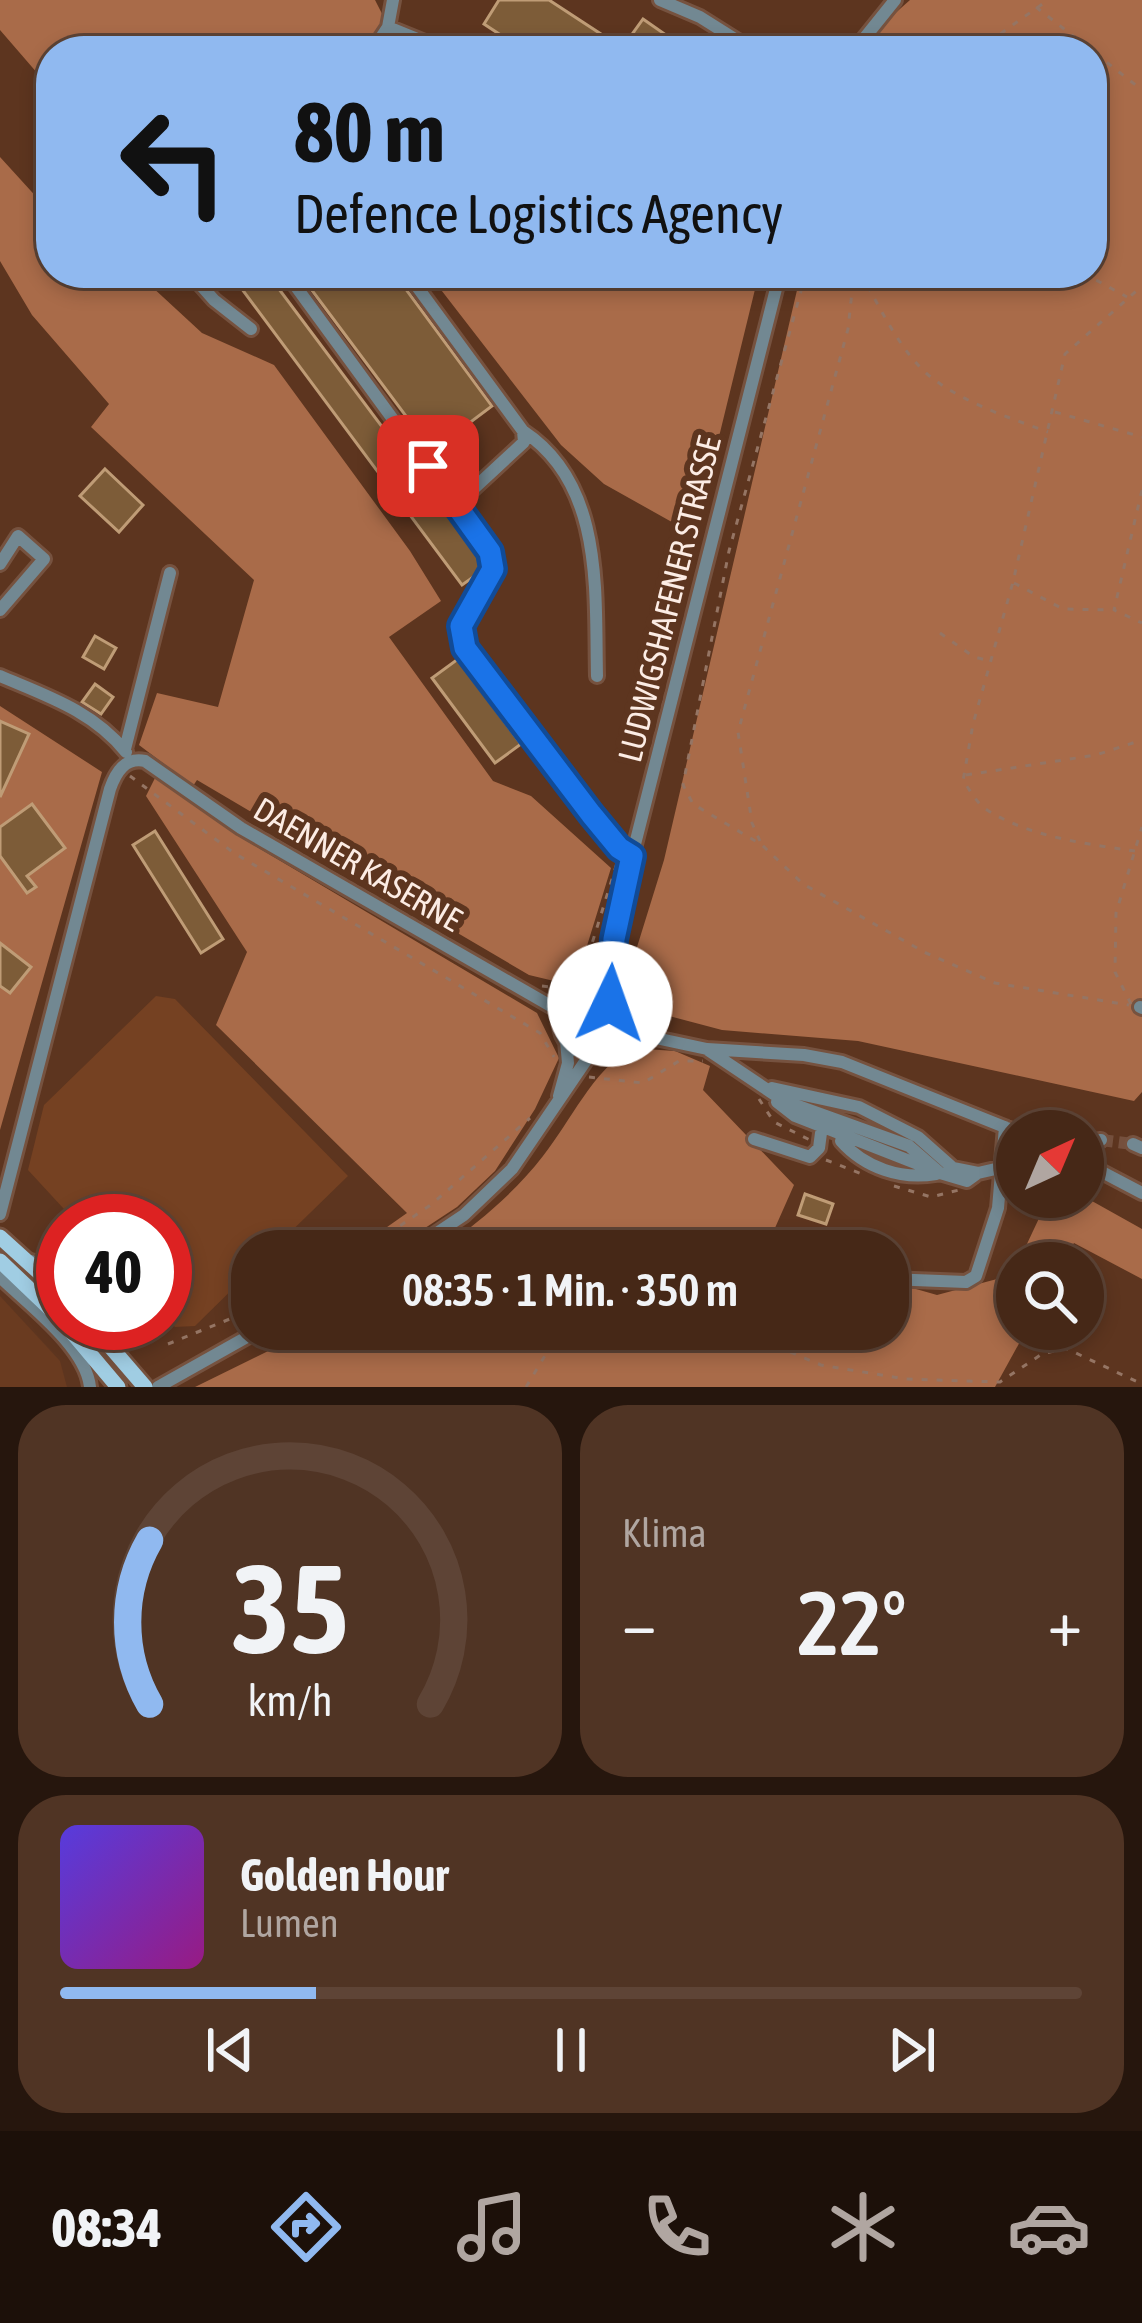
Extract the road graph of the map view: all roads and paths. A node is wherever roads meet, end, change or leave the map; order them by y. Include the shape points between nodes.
1 (393, 0) edge
2 (659, 0) edge
3 (895, 0) edge
4 (1048, 0) edge
5 (1036, 7) junction
6 (388, 27) junction
7 (382, 36) edge
8 (410, 36) edge
9 (730, 36) edge
10 (866, 36) edge
11 (996, 36) edge
12 (1073, 36) edge
13 (1107, 63) edge
14 (1142, 90) edge
15 (1107, 286) edge
16 (1142, 286) edge
17 (203, 288) edge
18 (297, 288) edge
19 (418, 288) edge
20 (775, 288) edge
21 (802, 288) edge
22 (855, 288) edge
23 (866, 288) edge
24 (1129, 298) junction
25 (251, 329) dead end
26 (1053, 412) junction
27 (523, 431) junction
28 (1048, 432) junction
29 (1142, 436) edge
30 (1142, 490) edge
31 (456, 505) junction
32 (0, 564) edge
33 (170, 573) dead end
34 (1012, 582) junction
35 (0, 610) edge
36 (1114, 610) junction
37 (1142, 622) edge
38 (940, 634) dead end
39 (990, 662) junction
40 (0, 676) edge
41 (596, 676) dead end
42 (1142, 740) edge
43 (128, 762) junction
44 (964, 775) junction
45 (1142, 827) edge
46 (762, 845) junction
47 (1135, 850) junction
48 (627, 853) junction
49 (614, 939) junction
50 (467, 970) dead end
51 (532, 980) dead end
52 (457, 986) junction
53 (585, 996) junction
54 (612, 1006) junction
55 (1138, 1006) edge
56 (562, 1013) junction
57 (618, 1030) junction
58 (566, 1041) junction
59 (707, 1049) junction
60 (591, 1053) junction
61 (557, 1063) dead end
62 (581, 1076) dead end
63 (765, 1087) junction
64 (557, 1103) junction
65 (537, 1111) dead end
66 (874, 1115) junction
67 (806, 1121) junction
68 (996, 1123) edge
69 (867, 1132) junction
70 (821, 1133) junction
71 (754, 1139) dead end
72 (996, 1169) edge
73 (940, 1173) junction
74 (978, 1173) junction
75 (1104, 1173) edge
76 (3, 1185) edge
77 (1142, 1193) edge
78 (996, 1214) edge
79 (0, 1216) edge
80 (394, 1230) edge
81 (445, 1230) edge
82 (2, 1239) edge
83 (22, 1256) junction
84 (0, 1261) edge
85 (36, 1262) edge
86 (36, 1269) edge
87 (0, 1277) edge
88 (909, 1280) edge
89 (36, 1299) edge
90 (36, 1305) edge
91 (231, 1318) edge
92 (192, 1334) edge
93 (231, 1346) edge
94 (73, 1350) edge
95 (88, 1350) edge
96 (113, 1350) edge
97 (548, 1350) edge
98 (785, 1350) edge
99 (1142, 1384) edge
100 (90, 1387) edge
101 (118, 1387) edge
102 (145, 1387) edge
103 (158, 1387) edge
104 (526, 1387) edge

1 - 6 street
2 - 9 street
3 - 10 street
4 - 5 path
5 - 11 path
5 - 12 path
6 - 7 street
6 - 8 street
13 - 14 path
15 - 24 path
16 - 24 path
17 - 25 street
18 - 31 street
19 - 27 street
20 - 48 street, LUDWIGSHAFENER STRASSE
21 - 46 path via 729,550 682,785 693,804
22 - 46 path via 739,731
23 - 28 path via 933,379
24 - 26 path via 1065,353
26 - 28 path
26 - 29 path
27 - 31 street via 524,442
27 - 41 street via 546,446 572,482 595,554
28 - 34 path
30 - 36 path
31 - 48 street via 493,569 461,626 465,648
32 - 35 street via 18,536 44,559
33 - 43 street
34 - 36 path via 1063,609
34 - 39 path
36 - 37 path
38 - 39 path
39 - 44 path
40 - 43 street, DAENNER KASERNE via 79,710
42 - 44 path
43 - 52 path via 235,854
43 - 56 street, DAENNER KASERNE via 145,761 241,828
43 - 76 street via 110,789
44 - 47 path via 983,808 1016,823
45 - 47 path
46 - 55 path via 802,884 995,983
47 - 55 path via 1116,913 1115,972
48 - 49 street, LUDWIGSHAFENER STRASSE
48 - 51 path via 577,970 560,988
49 - 53 street, LUDWIGSHAFENER STRASSE
49 - 54 street, LUDWIGSHAFENER STRASSE
50 - 52 path
52 - 61 path via 540,1033
53 - 54 street
53 - 56 street
54 - 57 street
56 - 58 street
57 - 59 street
57 - 60 street via 607,1048
58 - 60 street
58 - 64 street
59 - 62 path via 704,1061 679,1061 643,1083
59 - 63 street
59 - 68 street via 842,1062
60 - 64 street
63 - 66 street
63 - 67 street
63 - 69 street
64 - 81 street via 526,1152
65 - 80 path
66 - 69 street
66 - 74 street via 918,1137 953,1168
67 - 70 street
67 - 73 street
69 - 73 street via 909,1146
70 - 71 street via 810,1157
70 - 73 street via 857,1158 910,1178
72 - 74 street
73 - 74 street via 962,1181
75 - 77 street
76 - 79 street
78 - 88 street via 973,1280
79 - 82 street
82 - 83 main road
83 - 85 street
83 - 86 main road
84 - 89 main road
87 - 90 street
91 - 92 path
93 - 103 street
94 - 100 street
95 - 101 main road
96 - 102 main road
97 - 104 path
98 - 99 path via 821,1365 905,1378 1000,1382 1065,1348

